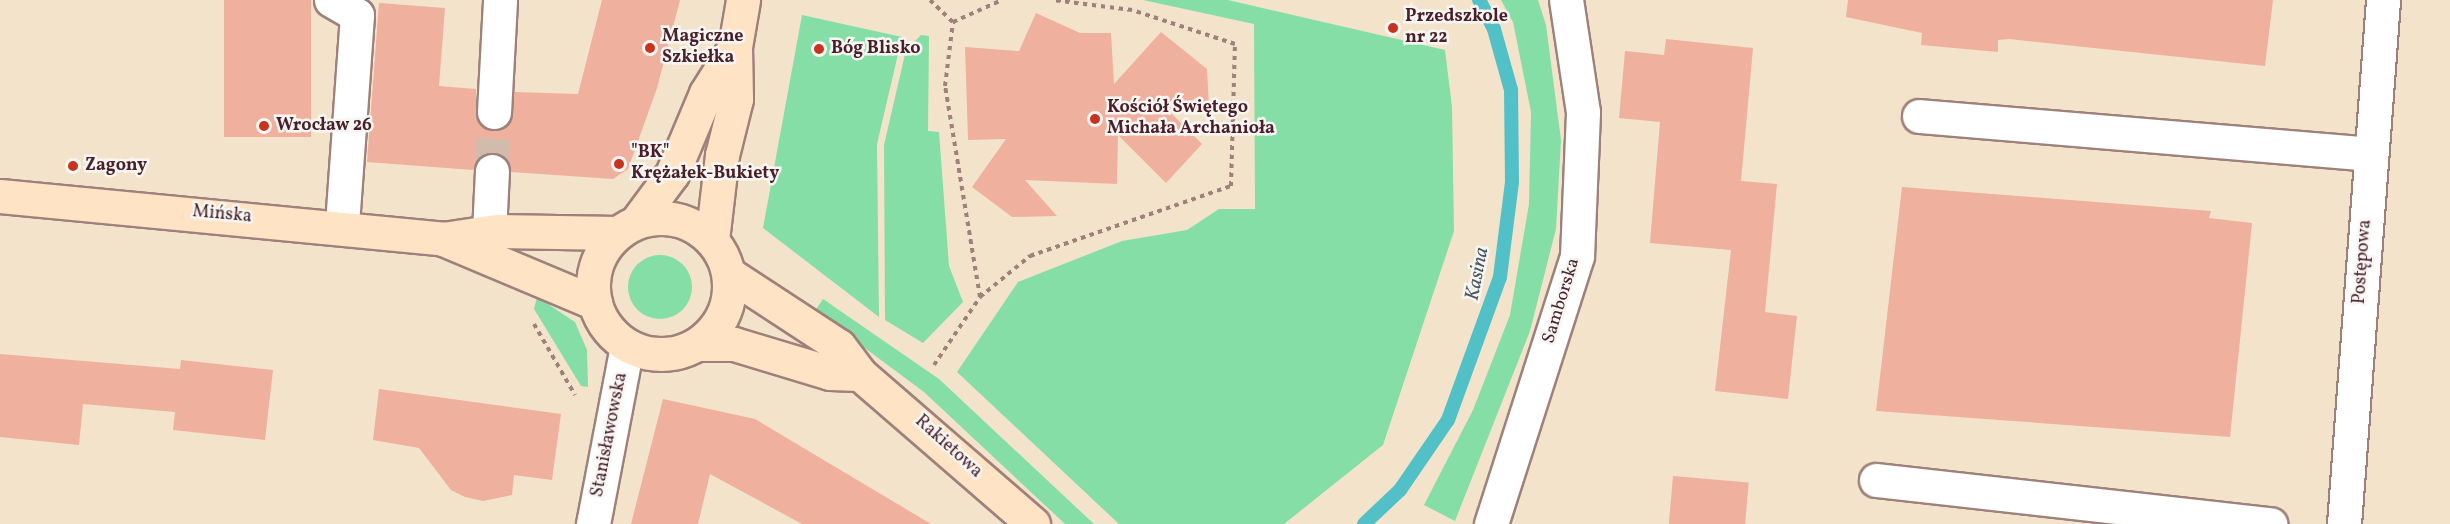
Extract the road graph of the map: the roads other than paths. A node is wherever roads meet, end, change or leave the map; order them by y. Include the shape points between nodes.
1 (500, 0) edge
2 (743, 0) edge
3 (1566, 0) edge
4 (2382, 0) edge
5 (349, 5) edge
6 (735, 47) junction
7 (494, 112) tunnel mouth
8 (1919, 116) dead end
9 (2370, 154) junction
10 (492, 171) tunnel mouth
11 (0, 196) edge
12 (342, 226) junction
13 (627, 227) junction
14 (489, 232) junction
15 (443, 239) junction
16 (712, 240) junction
17 (729, 274) junction
18 (595, 303) junction
19 (699, 344) junction
20 (627, 346) junction
21 (860, 374) junction
22 (1875, 480) dead end
23 (593, 524) edge
24 (1033, 524) edge
25 (1491, 524) edge
26 (2271, 524) edge
27 (2344, 524) edge

1 - 7 street
2 - 6 street
3 - 25 street, Samborska via 1583,112 1577,256
4 - 9 street, Postępowa
5 - 12 street
6 - 13 street via 706,93 672,174
6 - 16 street via 736,99 722,155
8 - 9 street
9 - 27 street, Postępowa
10 - 14 street
11 - 12 street, Mińska
12 - 15 street, Mińska
13 - 14 street, Mińska
13 - 16 street via 677,219
13 - 18 street via 596,265
14 - 15 street, Mińska
15 - 18 street, Mińska
16 - 17 street
17 - 19 street via 724,314
17 - 21 street, Rakietowa via 839,346
18 - 20 street via 602,320
19 - 20 street via 663,355
19 - 21 street via 734,344 830,373
20 - 23 street, Stanisławowska
21 - 24 street, Rakietowa
22 - 26 street

